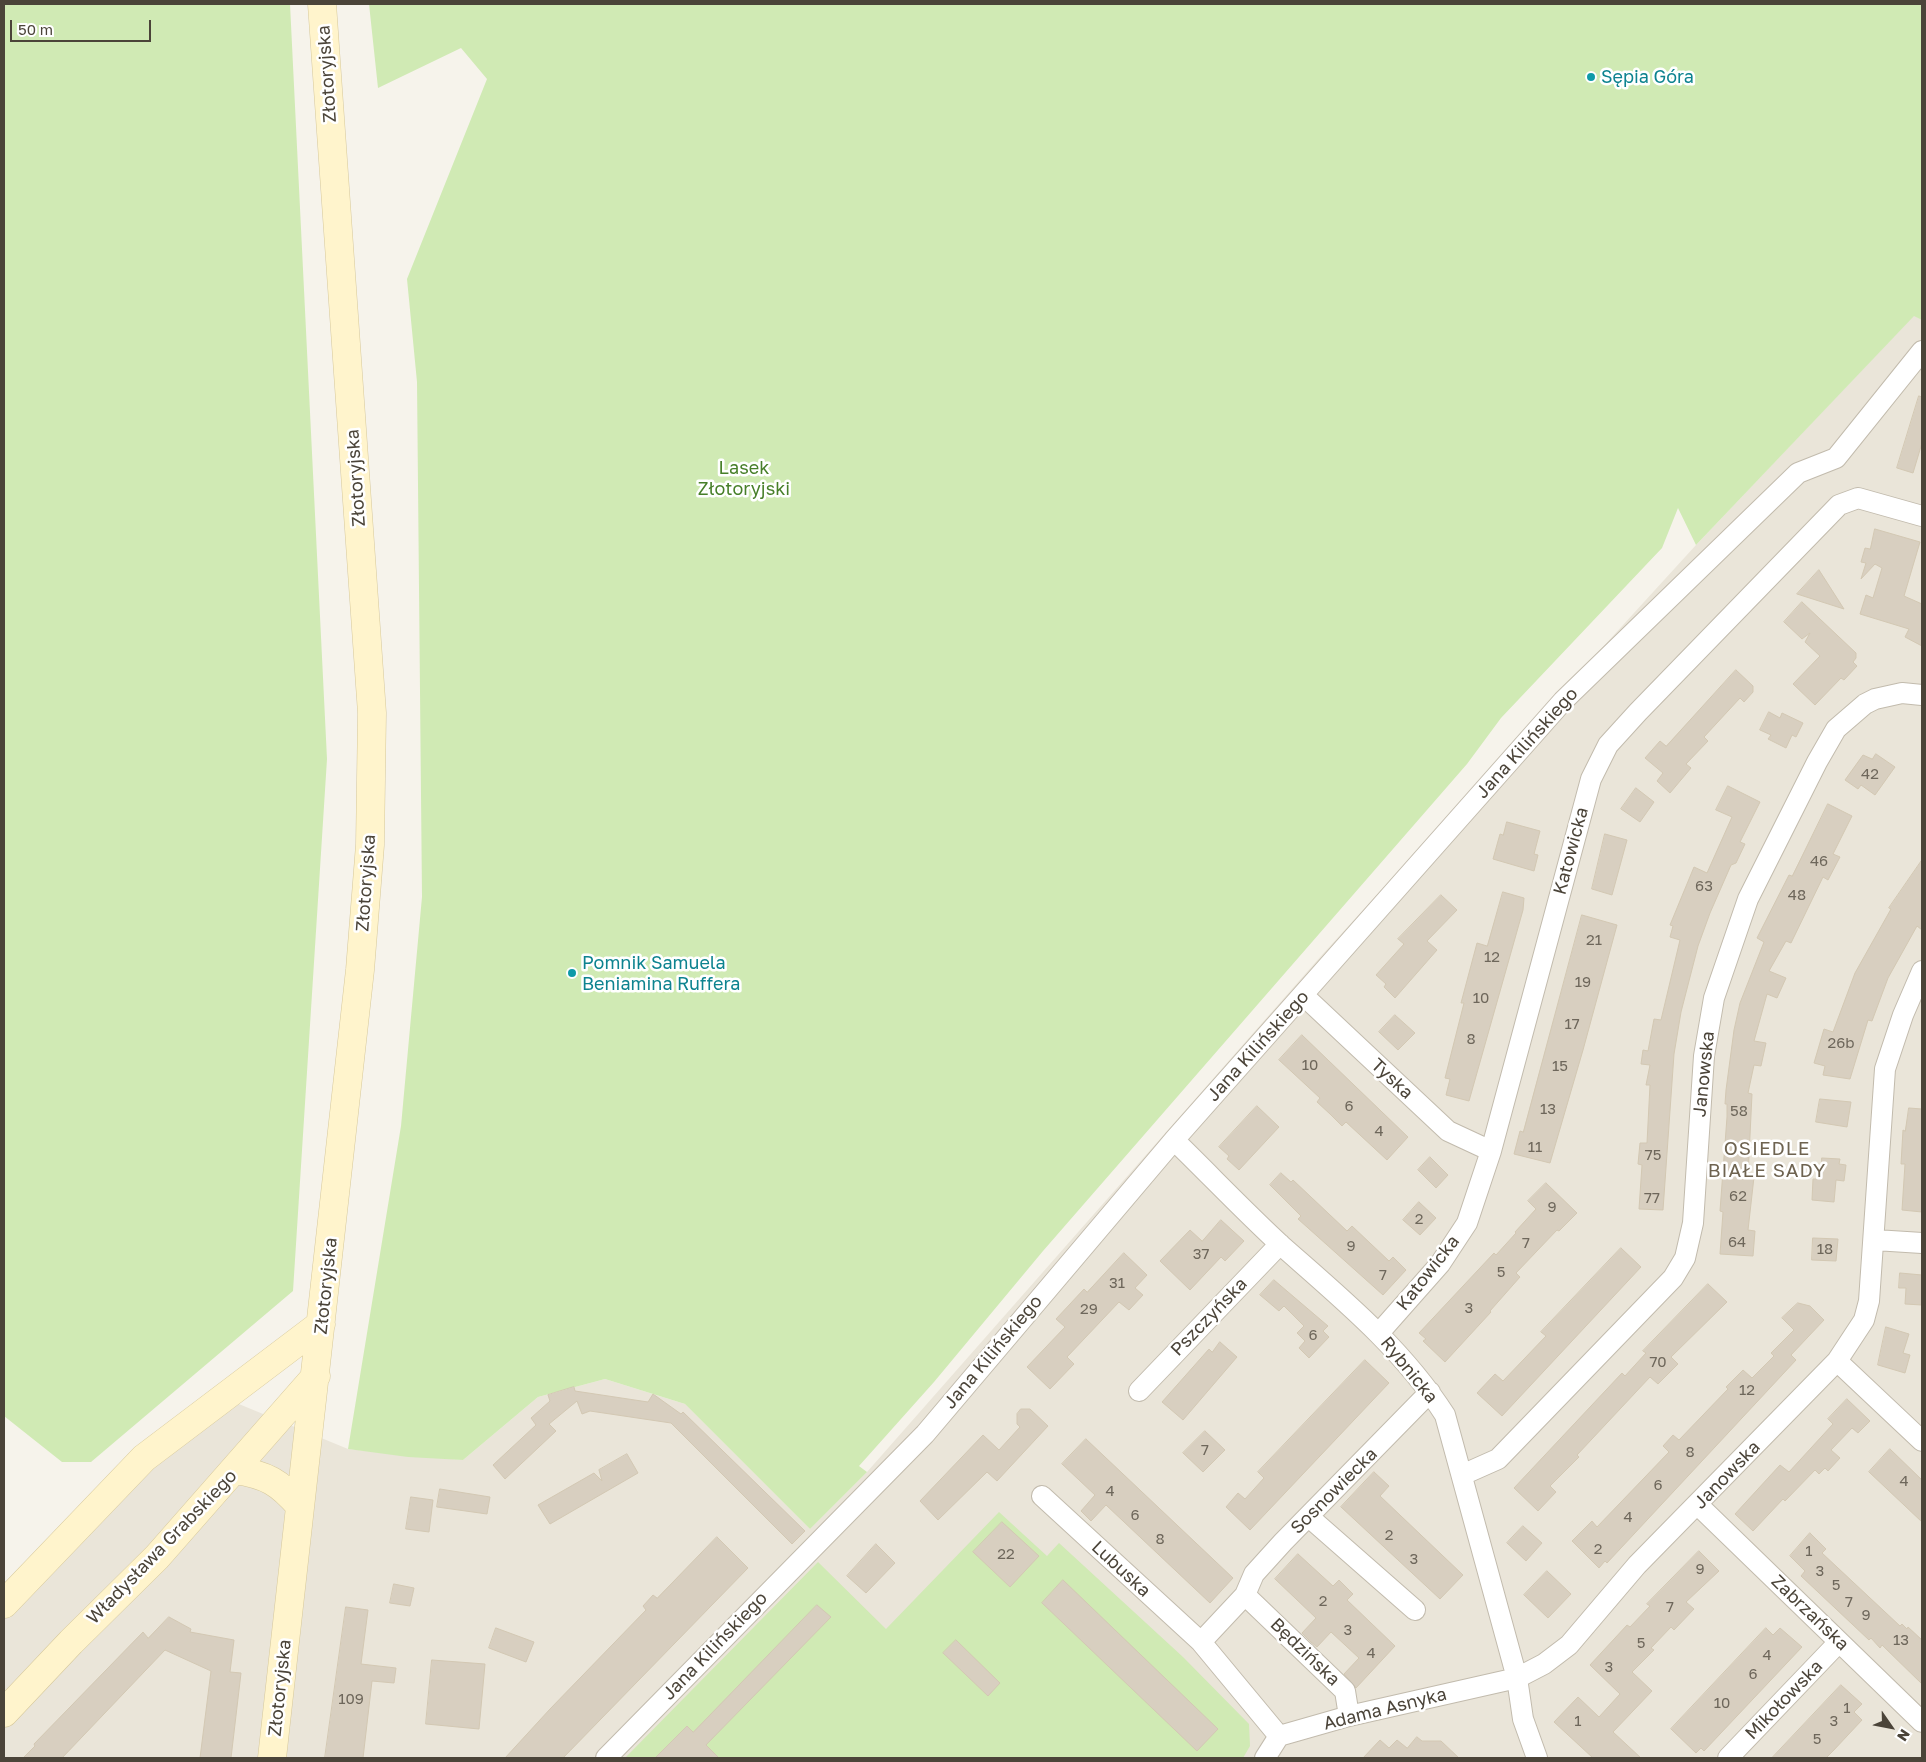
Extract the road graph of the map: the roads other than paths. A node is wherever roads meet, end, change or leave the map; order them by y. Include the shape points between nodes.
1 (322, 4) edge
2 (1922, 351) edge
3 (1919, 516) edge
4 (1922, 695) edge
5 (1922, 971) edge
6 (1303, 995) junction
7 (1174, 1140) junction
8 (1491, 1151) junction
9 (1875, 1240) junction
10 (1922, 1243) edge
11 (1280, 1244) junction
12 (321, 1324) junction
13 (1379, 1333) junction
14 (1837, 1361) junction
15 (316, 1376) junction
16 (1138, 1391) dead end
17 (1430, 1392) junction
18 (1922, 1441) edge
19 (235, 1470) junction
20 (1462, 1475) junction
21 (1042, 1496) dead end
22 (1698, 1504) junction
23 (300, 1506) junction
24 (1308, 1517) junction
25 (1245, 1595) junction
26 (4, 1604) edge
27 (1414, 1610) dead end
28 (1201, 1642) junction
29 (1839, 1642) junction
30 (1517, 1678) junction
31 (4, 1713) edge
32 (1349, 1716) junction
33 (1922, 1722) edge
34 (1279, 1736) junction
35 (272, 1758) edge
36 (606, 1758) edge
37 (1265, 1758) edge
38 (1538, 1758) edge
39 (1728, 1758) edge

1 - 12 street, Złotoryjska via 372,713 370,845 360,970
2 - 6 street, Jana Kilińskiego via 1836,458 1798,473 1563,701
3 - 8 street, Katowicka via 1858,498 1839,506 1608,745 1591,779
4 - 20 street, Janowska via 1902,693 1875,699 1836,729 1748,899 1714,998 1704,1056 1693,1224 1685,1258 1673,1278 1498,1459
5 - 9 street, Janowska via 1903,1014 1885,1070
6 - 7 street, Jana Kilińskiego
6 - 8 street, Tyska via 1448,1131
7 - 11 street, Rybnicka
7 - 36 street, Jana Kilińskiego via 925,1434
8 - 13 street, Katowicka via 1467,1223 1440,1264
9 - 10 street
9 - 14 street, Janowska via 1864,1320
11 - 13 street, Rybnicka
11 - 16 street, Pszczyńska
12 - 15 street, Złotoryjska
12 - 26 street via 144,1458
13 - 17 street, Rybnicka
14 - 18 street
14 - 22 street, Janowska
15 - 19 street, Władysława Grabskiego
15 - 23 street, Złotoryjska
17 - 20 street, Rybnicka via 1445,1414
17 - 24 street, Sosnowiecka
19 - 23 street via 272,1480 286,1489
19 - 31 street, Władysława Grabskiego via 157,1557
20 - 30 street, Rybnicka
21 - 28 street, Lubuska
22 - 29 street, Zabrzańska
22 - 30 street, Janowska via 1636,1565 1568,1645 1544,1664
23 - 35 street, Złotoryjska
24 - 25 street, Sosnowiecka via 1254,1574
24 - 27 street
25 - 28 street
25 - 32 street, Będzińska via 1345,1691
28 - 34 street, Lubuska
29 - 33 street, Zabrzańska
29 - 39 street, Mikołowska
30 - 32 street, Adama Asnyka
30 - 38 street, Rybnicka via 1523,1719
32 - 34 street, Adama Asnyka
34 - 37 street

